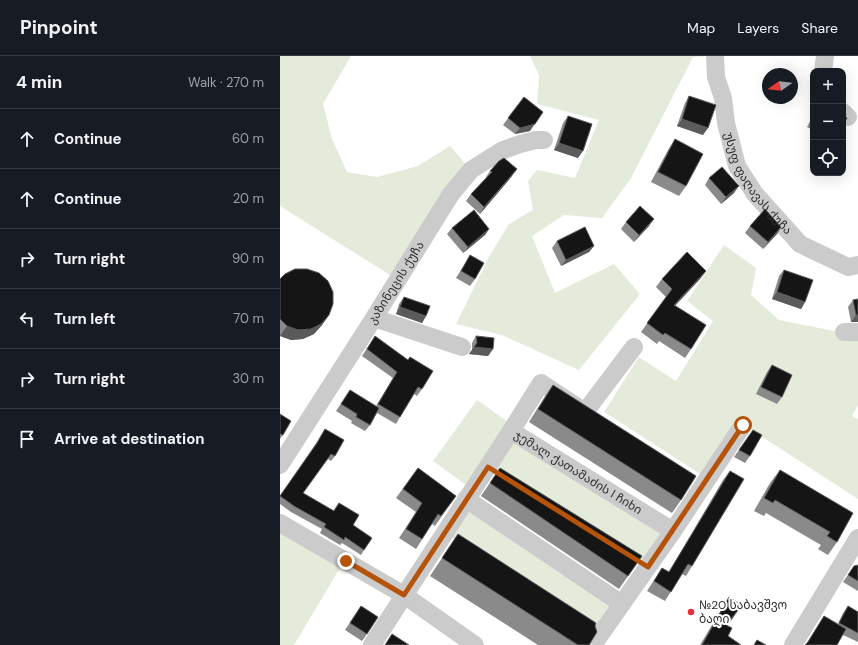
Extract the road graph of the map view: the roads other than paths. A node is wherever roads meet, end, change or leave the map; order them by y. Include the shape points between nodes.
1 (715, 56) edge
2 (825, 56) edge
3 (823, 68) edge
4 (544, 140) dead end
5 (858, 266) edge
6 (374, 318) junction
7 (462, 347) dead end
8 (634, 347) dead end
9 (743, 425) dead end
10 (511, 431) junction
11 (280, 465) edge
12 (466, 499) junction
13 (280, 523) edge
14 (673, 531) junction
15 (857, 543) edge
16 (404, 595) junction
17 (622, 604) junction
18 (593, 635) edge
19 (372, 645) edge
20 (475, 645) edge
21 (793, 645) edge

1 - 5 street, უსუფ ფაღავას ქუჩა via 716,77 737,166 755,194 800,244 848,267
2 - 3 street
4 - 6 street, კაზინეცის ქუჩა via 520,144 501,151 471,170 451,194
6 - 7 street
6 - 11 street, კაზინეცის ქუჩა
8 - 10 street via 585,412 541,384
9 - 14 street
10 - 12 street, ჯემალ ქათამაძის I ჩიხი via 494,471
10 - 14 street, ჯემალ ქათამაძის I ჩიხი
12 - 16 street, ჯემალ ქათამაძის I ჩიხი via 451,537
12 - 17 street
13 - 16 street
14 - 17 street via 642,563
15 - 21 street
16 - 19 street, ჯემალ ქათამაძის I ჩიხი
16 - 20 street
17 - 18 street

